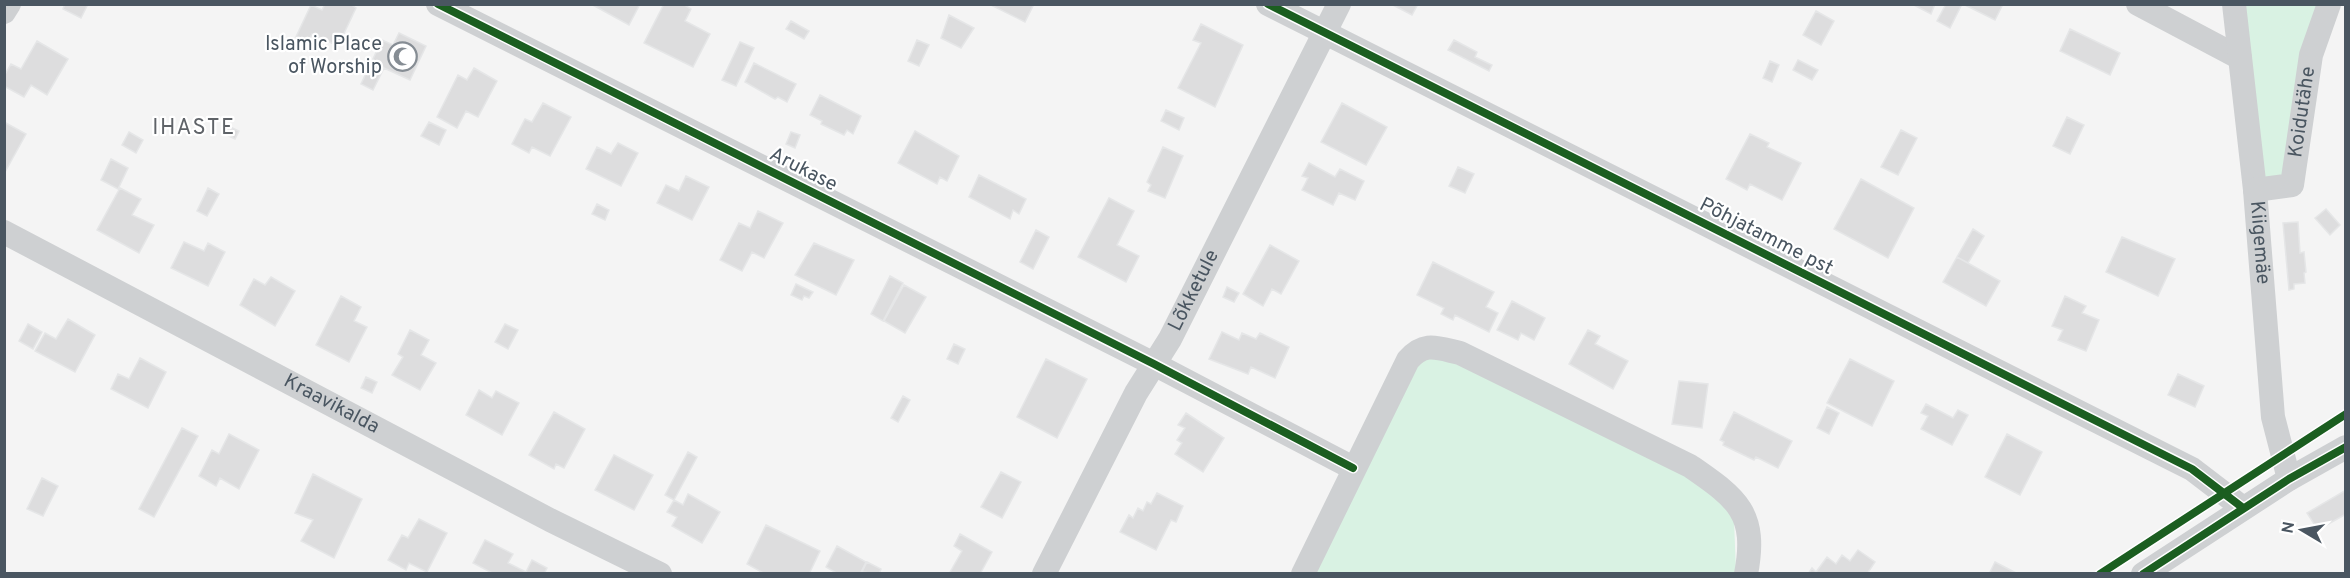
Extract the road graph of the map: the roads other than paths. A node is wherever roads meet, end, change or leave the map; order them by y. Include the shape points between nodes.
1 (9, 4) edge
2 (438, 4) edge
3 (1269, 4) edge
4 (1339, 4) edge
5 (2138, 4) edge
6 (2234, 4) edge
7 (2329, 4) edge
8 (4, 12) edge
9 (1325, 33) junction
10 (2240, 58) junction
11 (2255, 190) junction
12 (4, 232) edge
13 (1154, 364) junction
14 (2346, 447) edge
15 (1353, 468) junction
16 (2289, 479) junction
17 (2243, 508) junction
18 (660, 573) edge
19 (1044, 573) edge
20 (1303, 573) edge
21 (1746, 573) edge
22 (2143, 573) edge

1 - 8 street
2 - 13 street, Arukase
3 - 9 street, Põhjatamme pst
4 - 9 street, Lõkketule
5 - 10 street
6 - 10 street, Kiigemäe
7 - 11 street, Koidutähe via 2311,55 2292,185
9 - 13 street, Lõkketule
9 - 17 street, Põhjatamme pst via 2192,469
10 - 11 street, Kiigemäe
11 - 16 street, Kiigemäe via 2273,417
12 - 18 street, Kraavikalda via 550,520
13 - 15 street, Arukase
13 - 19 street, Lõkketule
14 - 16 street
15 - 20 street
15 - 21 street via 1408,360 1418,349 1460,352 1690,466 1723,489 1740,505 1748,532
16 - 17 street
17 - 22 street

